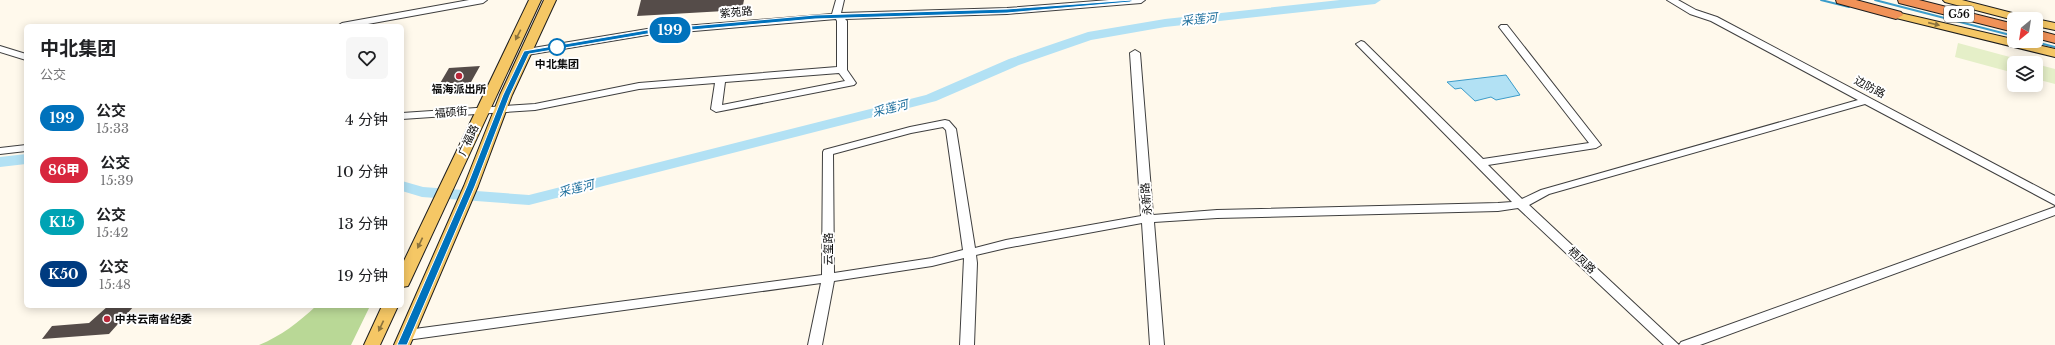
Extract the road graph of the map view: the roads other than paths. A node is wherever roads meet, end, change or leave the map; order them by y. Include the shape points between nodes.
1 (483, 0) edge
2 (535, 0) edge
3 (550, 0) edge
4 (840, 0) edge
5 (1141, 0) edge
6 (1671, 0) edge
7 (1842, 0) edge
8 (1904, 0) edge
9 (1929, 0) edge
10 (1949, 0) edge
11 (1130, 1) edge
12 (839, 15) junction
13 (1896, 15) joint
14 (2007, 15) edge
15 (2007, 20) edge
16 (353, 24) edge
17 (2043, 24) edge
18 (2007, 26) edge
19 (1504, 27) dead end
20 (2055, 27) edge
21 (2043, 29) edge
22 (2055, 32) edge
23 (2043, 36) edge
24 (2055, 39) edge
25 (1361, 44) dead end
26 (0, 49) edge
27 (527, 52) junction
28 (1135, 53) dead end
29 (2055, 53) edge
30 (24, 57) edge
31 (842, 70) junction
32 (721, 78) junction
33 (1868, 100) junction
34 (500, 108) junction
35 (481, 109) junction
36 (404, 116) edge
37 (24, 148) edge
38 (0, 151) edge
39 (1480, 163) junction
40 (2055, 201) edge
41 (1521, 204) junction
42 (2055, 211) edge
43 (1148, 219) junction
44 (970, 254) junction
45 (404, 278) edge
46 (828, 278) junction
47 (389, 308) edge
48 (404, 340) edge
49 (372, 345) edge
50 (815, 345) edge
51 (967, 345) edge
52 (1156, 345) edge
53 (1672, 345) edge
54 (1686, 345) edge

1 - 16 street
2 -> 35 main road, 广福路
3 - 27 main road, 广福路
4 - 12 street via 836,13
5 - 11 street, 紫苑路
6 - 33 street, 边防路
7 - 13 highway
8 - 18 highway, G56
9 - 15 highway, G56
10 - 14 main road
11 - 12 street, 紫苑路 via 1007,11
12 - 27 street, 紫苑路 via 647,32
12 - 31 street via 842,21
13 -> 29 main road
17 - 20 main road
19 - 39 street via 1596,146
21 - 22 highway
23 - 24 highway
25 - 39 street, 栖凤路
26 - 30 street
27 - 34 main road, 广福路
28 - 43 street, 永新路
31 - 32 street, 福硕街
31 - 32 street via 851,83 716,109
32 - 34 street, 福硕街 via 639,86 535,107
33 - 40 street, 边防路
33 - 41 street via 1545,192
34 - 35 street, 福硕街
34 - 48 main road, 广福路 via 471,186
35 - 36 street, 福硕街
35 -> 45 main road, 广福路
37 - 38 street
39 - 41 street, 栖凤路
41 - 43 street via 1498,207 1217,214
41 - 53 street, 栖凤路
42 - 54 street
43 - 44 street via 1006,244
43 - 52 street, 永新路
44 - 46 street
44 - 46 street, 云玺路 via 951,129 948,125 940,123 828,152
44 - 51 street
46 - 48 street
46 - 50 street, 云玺路
47 -> 49 main road

